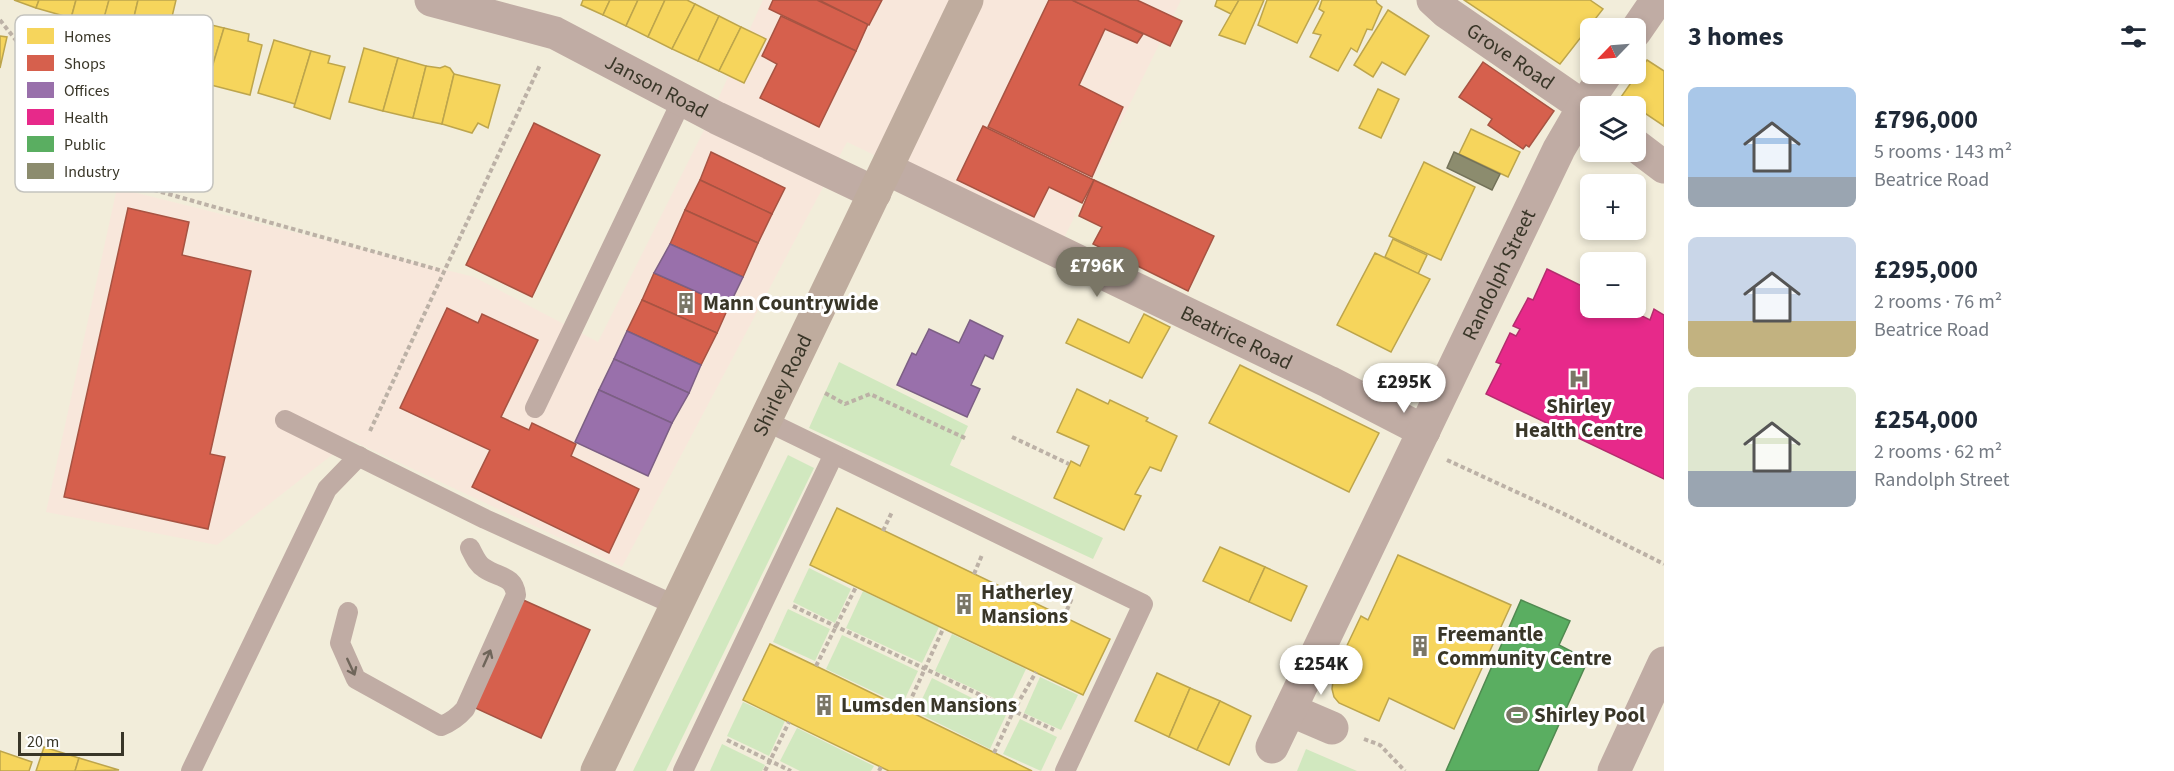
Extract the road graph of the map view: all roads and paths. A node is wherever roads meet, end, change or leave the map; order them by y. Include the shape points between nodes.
1 (430, 0) edge
2 (967, 0) edge
3 (1433, 0) edge
4 (1657, 0) edge
5 (1645, 18) edge
6 (0, 20) edge
7 (555, 33) junction
8 (15, 39) edge
9 (682, 100) junction
10 (1580, 104) edge
11 (1580, 119) edge
12 (1646, 153) edge
13 (1664, 167) edge
14 (881, 181) junction
15 (161, 192) edge
16 (443, 271) junction
17 (825, 393) dead end
18 (535, 408) dead end
19 (285, 420) dead end
20 (765, 421) junction
21 (1012, 437) dead end
22 (1420, 438) junction
23 (967, 439) dead end
24 (358, 456) junction
25 (833, 456) junction
26 (1069, 464) dead end
27 (470, 548) dead end
28 (1664, 564) edge
29 (856, 587) dead end
30 (768, 594) junction
31 (677, 606) junction
32 (348, 612) dead end
33 (836, 626) junction
34 (943, 629) dead end
35 (1664, 663) edge
36 (816, 666) dead end
37 (925, 668) junction
38 (1036, 672) dead end
39 (906, 710) dead end
40 (1014, 710) junction
41 (1290, 710) junction
42 (789, 722) dead end
43 (704, 728) junction
44 (1332, 728) joint
45 (1078, 742) junction
46 (1272, 747) dead end
47 (994, 753) dead end
48 (770, 760) junction
49 (192, 771) edge
50 (597, 771) edge
51 (683, 771) edge
52 (765, 771) edge
53 (791, 771) edge
54 (1065, 771) edge
55 (1405, 771) edge
56 (1614, 771) edge

1 - 7 street, Janson Road
2 - 14 main road, Shirley Road
3 - 10 street, Grove Road
4 - 5 street
6 - 8 path
7 - 9 street, Janson Road
7 - 16 path
9 - 14 street, Janson Road
9 - 18 lane
11 - 22 street, Randolph Street via 1559,149
12 - 13 street
14 - 20 main road, Shirley Road
14 - 22 street, Beatrice Road via 1329,382
15 - 16 path
16 - 24 path
17 - 23 path via 845,404 870,394
19 - 24 lane
20 - 25 lane
20 - 31 main road, Shirley Road
21 - 26 path
22 - 28 path
22 - 41 street, Randolph Street
24 - 31 lane
24 - 49 lane via 327,489
25 - 30 lane
25 - 45 lane via 1143,604
32 -> 27 lane via 340,643 356,679 441,726 448,723 465,709 516,595 515,586 483,568
29 - 33 path
30 - 33 path
30 - 43 lane
31 - 50 main road, Shirley Road
33 - 36 path
33 - 37 path
34 - 37 path
35 - 56 street
37 - 39 path
37 - 40 path
38 - 40 path
40 - 45 path
40 - 47 path
41 - 44 street
41 - 46 street, Randolph Street
42 - 48 path
43 - 48 path
43 - 51 lane
44 - 55 path via 1380,745
45 - 54 lane
48 - 52 path
48 - 53 path

